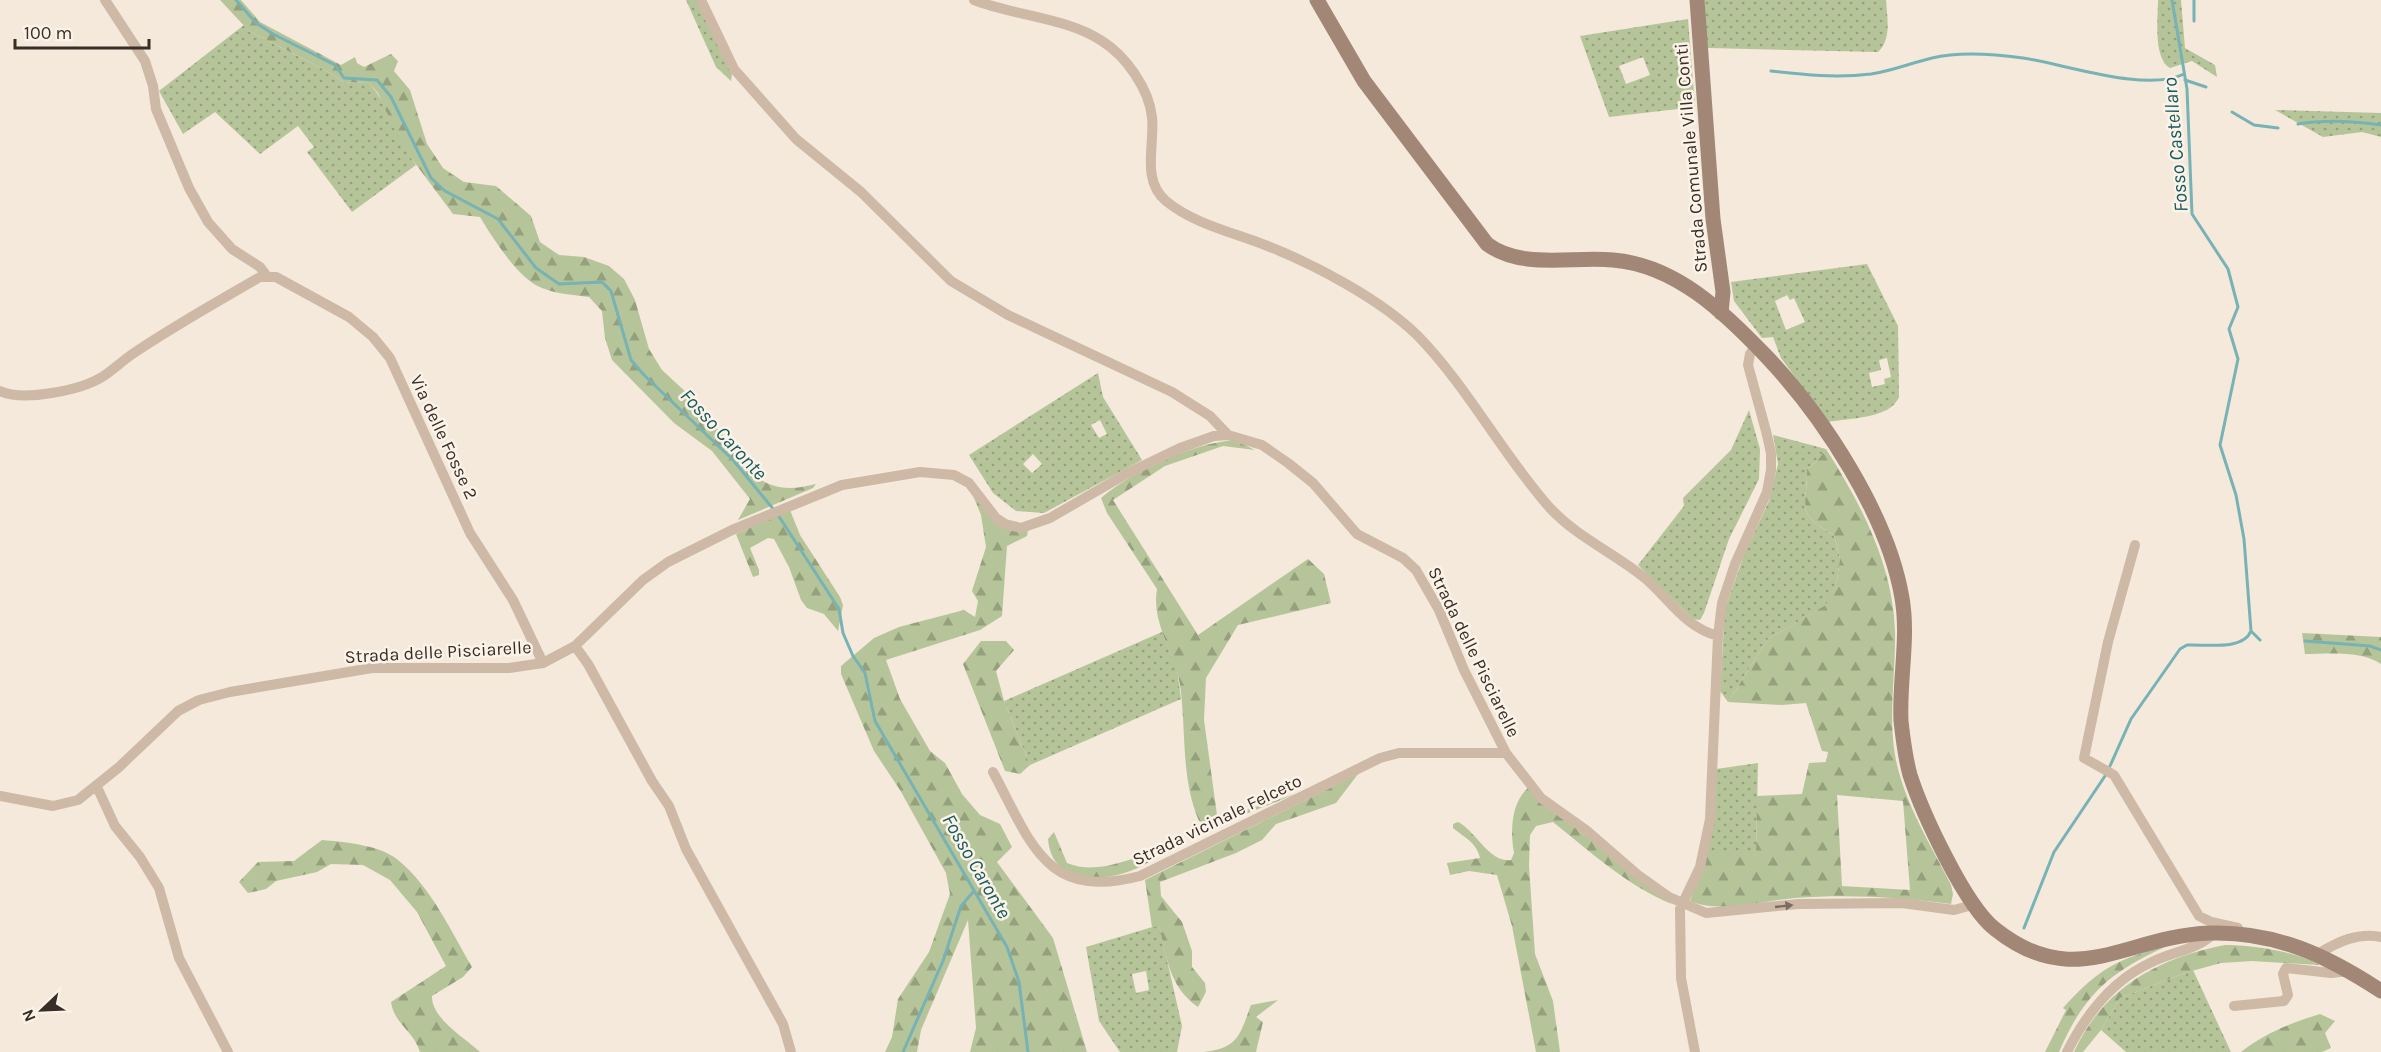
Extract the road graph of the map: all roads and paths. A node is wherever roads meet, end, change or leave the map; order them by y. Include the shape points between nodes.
1 (105, 0) edge
2 (701, 0) edge
3 (974, 0) edge
4 (1317, 0) edge
5 (1697, 0) edge
6 (266, 275) junction
7 (1722, 313) junction
8 (1756, 346) junction
9 (0, 391) edge
10 (1228, 435) junction
11 (2135, 545) dead end
12 (1718, 636) junction
13 (574, 646) junction
14 (543, 663) junction
15 (1506, 753) junction
16 (993, 772) dead end
17 (97, 787) junction
18 (0, 796) edge
19 (1682, 903) junction
20 (1972, 905) junction
21 (2214, 933) junction
22 (2240, 934) junction
23 (2381, 936) edge
24 (2318, 954) junction
25 (2350, 971) junction
26 (2381, 991) edge
27 (2234, 1006) dead end
28 (228, 1052) edge
29 (791, 1052) edge
30 (1695, 1052) edge
31 (2067, 1052) edge

1 - 6 street, Via delle Fosse 2 via 145,61 156,109 189,188 208,222 232,249
2 - 10 street via 734,69 796,139 861,192 951,280 1008,315 1172,392 1210,416
3 - 12 street via 1086,31 1113,49 1139,82 1150,108 1153,183 1162,197 1199,220 1315,266 1416,334 1551,508 1592,543 1643,577 1695,628
4 - 7 main road via 1364,81 1487,244 1515,258 1613,260 1646,266 1681,282
5 - 7 main road, Strada Comunale Villa Conti via 1713,219 1724,292
6 - 9 street via 130,356 102,377 78,387 43,393
6 - 14 street, Via delle Fosse 2 via 349,317 390,358 470,533 513,600
7 - 8 main road
8 - 12 street via 1748,365 1771,453 1771,470 1763,501 1722,603
8 - 20 main road via 1796,390 1823,430 1861,488 1884,537 1902,599 1905,630 1901,717 1909,773
10 - 13 street, Strada delle Pisciarelle via 1180,448 1050,518 1021,528 996,518 969,483 945,473 920,472 866,480 801,500 653,571
10 - 15 street, Strada delle Pisciarelle via 1262,445 1288,462 1357,534 1403,558 1416,570
11 - 22 street via 2108,642 2084,758 2114,775 2199,916 2238,928
12 - 19 street via 1710,819 1700,867
13 - 14 street, Strada delle Pisciarelle
13 - 29 street via 669,806 686,849 783,1024
14 - 17 street, Strada delle Pisciarelle via 509,668 372,668 199,700 168,719
15 - 16 street, Strada vicinale Felceto via 1398,753 1380,758 1140,876 1101,884 1057,872 1025,831
15 - 19 street, Strada delle Pisciarelle via 1541,798 1655,888
17 - 18 street, Strada delle Pisciarelle via 62,806
17 - 28 street via 115,826 159,888 179,958
19 -> 20 street, Strada delle Pisciarelle via 1706,914 1798,904 1890,903 1944,909
19 - 30 street via 1681,978
20 - 21 main road via 2011,941 2058,960 2096,959 2168,939
21 - 22 main road
21 - 31 street via 2207,940 2152,962 2121,980 2087,1018
22 - 24 main road
23 - 24 street via 2358,936
24 - 25 main road
25 - 26 main road
25 - 27 street via 2286,968 2283,974 2288,995 2284,1001

